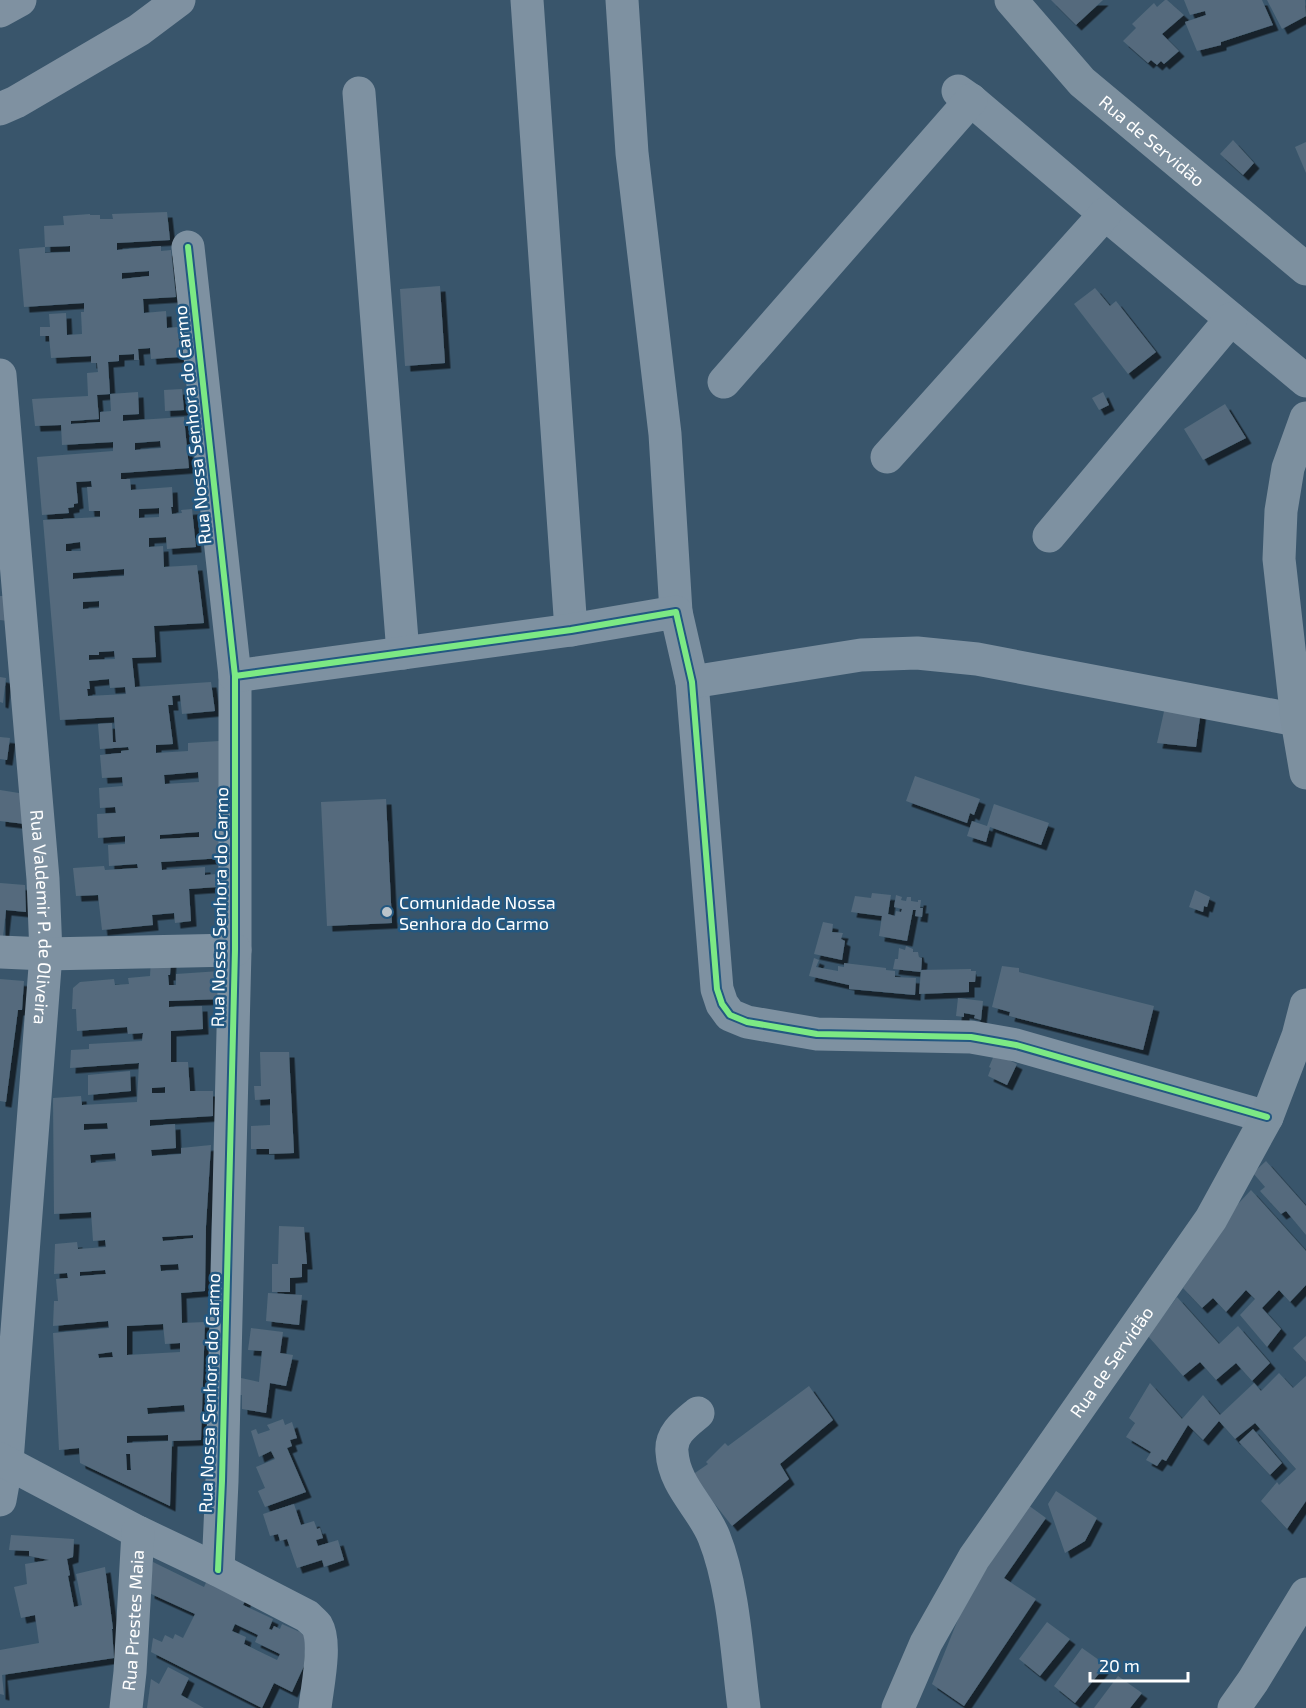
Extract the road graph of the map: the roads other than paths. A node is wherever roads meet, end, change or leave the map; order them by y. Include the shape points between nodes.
1 (20, 0) edge
2 (179, 0) edge
3 (527, 0) edge
4 (622, 0) edge
5 (1011, 0) edge
6 (0, 11) edge
7 (359, 93) dead end
8 (0, 109) edge
9 (1105, 214) junction
10 (188, 247) dead end
11 (1306, 269) edge
12 (1232, 319) junction
13 (0, 375) edge
14 (1306, 381) edge
15 (724, 382) dead end
16 (1306, 418) edge
17 (886, 457) dead end
18 (1049, 536) dead end
19 (676, 612) junction
20 (571, 630) junction
21 (403, 653) junction
22 (235, 676) junction
23 (692, 682) junction
24 (1297, 720) junction
25 (1306, 773) edge
26 (235, 950) junction
27 (0, 952) edge
28 (46, 954) junction
29 (1306, 1005) edge
30 (1267, 1117) junction
31 (698, 1413) dead end
32 (4, 1460) edge
33 (0, 1500) edge
34 (138, 1532) junction
35 (218, 1570) junction
36 (1306, 1594) edge
37 (126, 1708) edge
38 (315, 1708) edge
39 (744, 1708) edge
40 (898, 1708) edge
41 (1234, 1708) edge

1 - 6 highway
2 - 8 highway via 139,30
3 - 20 street
4 - 19 street via 632,153 665,434
5 - 11 main road, Rua de Servidão via 1082,82
7 - 21 street
9 - 12 street
9 - 15 street via 965,95
9 - 17 street
10 - 22 street, Rua Nossa Senhora do Carmo
12 - 14 street
12 - 18 street
13 - 28 street, Rua Valdemir P. de Oliveira
16 - 24 main road via 1288,468 1279,559
19 - 20 street
19 - 23 street
20 - 21 street
21 - 22 street
22 - 26 street, Rua Nossa Senhora do Carmo
23 - 24 street via 861,655 917,653 977,659
23 - 30 street via 717,989 730,1015 747,1023 817,1034 971,1037 1016,1045
24 - 25 main road
26 - 28 street
26 - 35 street, Rua Nossa Senhora do Carmo
27 - 28 street
28 - 32 street, Rua Valdemir P. de Oliveira
29 - 30 main road, Rua de Servidão
30 - 40 main road, Rua de Servidão via 1211,1219 974,1557 926,1643
31 - 39 street via 677,1431 671,1451 678,1478 704,1517 724,1569
32 - 33 street, Rua Valdemir P. de Oliveira
32 - 34 street
34 - 35 street
34 - 37 street, Rua Prestes Maia
35 - 38 street via 307,1616 317,1626 322,1647
36 - 41 main road

